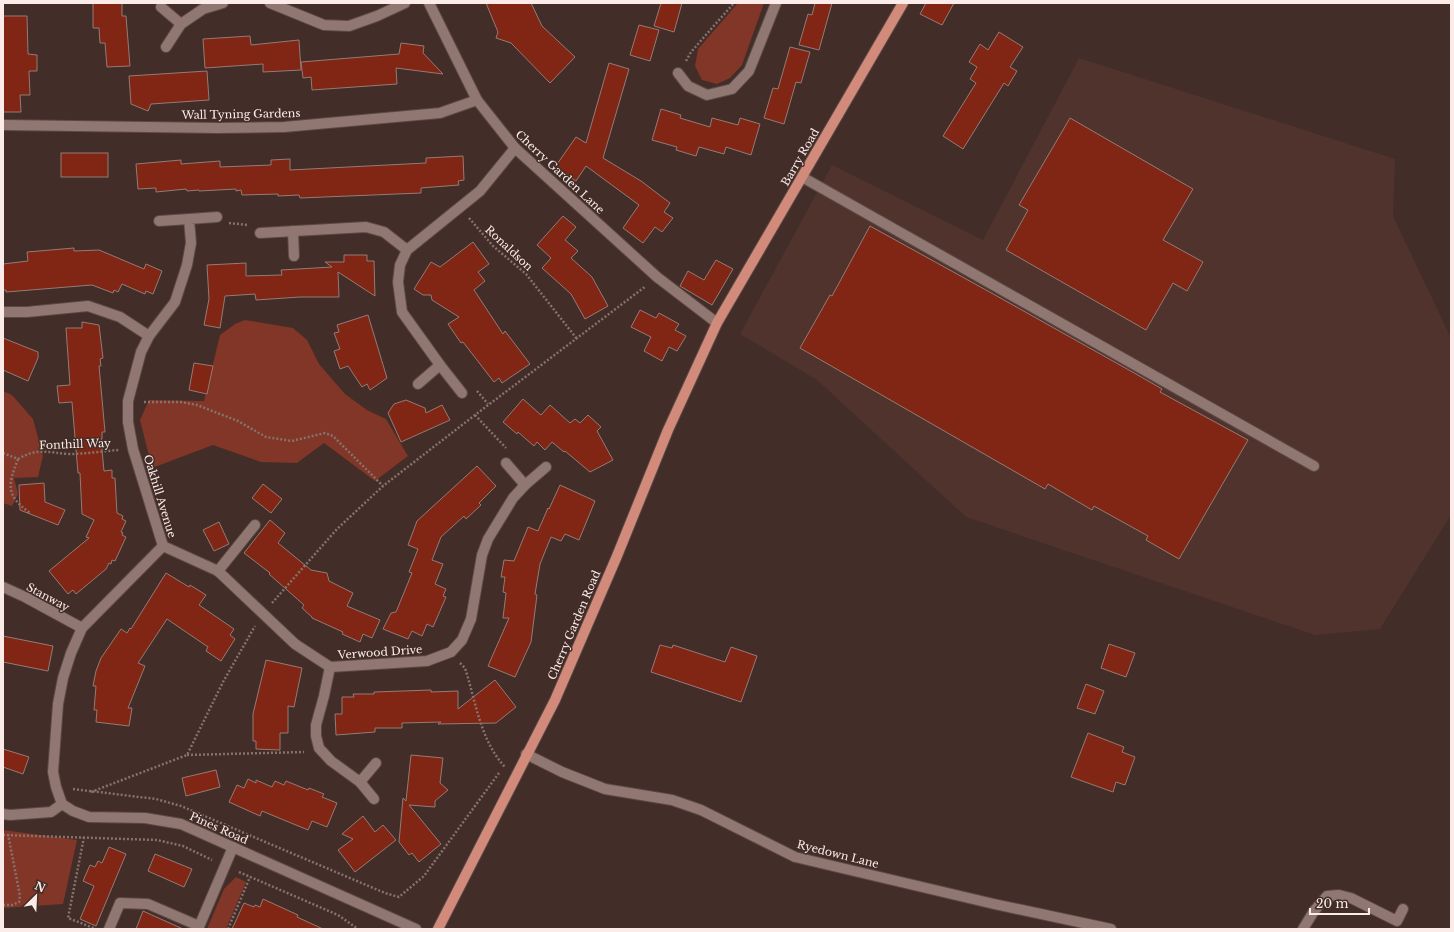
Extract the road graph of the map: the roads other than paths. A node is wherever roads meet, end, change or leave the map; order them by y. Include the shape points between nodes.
1 (223, 3) edge
2 (270, 3) edge
3 (405, 3) edge
4 (429, 3) edge
5 (776, 3) edge
6 (903, 3) edge
7 (161, 7) dead end
8 (181, 24) junction
9 (166, 47) dead end
10 (678, 74) road end
11 (477, 100) junction
12 (3, 125) edge
13 (515, 148) junction
14 (802, 177) junction
15 (218, 217) road end
16 (189, 219) junction
17 (159, 221) dead end
18 (293, 231) junction
19 (260, 233) road end
20 (407, 250) junction
21 (294, 256) dead end
22 (3, 312) edge
23 (717, 323) junction
24 (149, 336) junction
25 (440, 366) junction
26 (418, 384) dead end
27 (462, 394) dead end
28 (506, 464) road end
29 (1314, 466) dead end
30 (546, 467) dead end
31 (525, 485) junction
32 (254, 526) dead end
33 (164, 546) junction
34 (218, 571) junction
35 (3, 587) edge
36 (82, 628) junction
37 (330, 667) junction
38 (526, 754) junction
39 (376, 763) dead end
40 (360, 782) junction
41 (374, 799) dead end
42 (62, 804) junction
43 (6, 815) edge
44 (233, 847) junction
45 (1403, 909) dead end
46 (198, 928) edge
47 (109, 929) edge
48 (416, 929) edge
49 (438, 929) edge
50 (1111, 929) edge
51 (1303, 929) edge

1 - 8 street via 203,9
2 - 3 street via 324,26 349,26
4 - 11 street, Cherry Garden Lane
5 - 10 street via 749,70 732,89 707,95 688,86
6 - 14 main road, Barry Road
7 - 8 street
8 - 9 street
11 - 12 street, Wall Tyning Gardens via 440,113 284,126 218,128
11 - 13 street, Cherry Garden Lane
13 - 20 street via 480,191
13 - 23 street, Cherry Garden Lane via 657,278
14 - 23 main road, Barry Road
14 - 29 street
15 - 16 street
16 - 17 street
16 - 24 street, Oakhill Avenue via 191,243 175,302
18 - 19 street
18 - 20 street via 366,227 384,232
18 - 21 street
20 - 25 street via 400,265 398,282 402,312
22 - 24 street via 88,306 120,317
23 - 38 main road, Cherry Garden Road via 668,430 555,700
24 - 33 street, Oakhill Avenue via 141,352 128,401 128,422
25 - 26 street
25 - 27 street
28 - 31 street
30 - 31 street
31 - 37 street, Verwood Drive via 513,498 488,539 482,555 471,619 462,640 451,652 427,661
32 - 34 street
33 - 34 street, Verwood Drive
33 - 36 street, Oakhill Avenue
34 - 37 street, Verwood Drive via 295,644
35 - 36 street, Stanway
36 - 42 street, Oakhill Avenue via 63,678 58,704 53,772
37 - 40 street via 316,725 319,748 331,761
38 - 49 main road, Cherry Garden Road
38 - 50 street, Ryedown Lane via 605,789 672,800 701,810 795,857
39 - 40 street
40 - 41 street
42 - 43 street via 51,812
42 - 44 street, Pines Road via 89,817 144,818 181,824
44 - 46 street
44 - 48 street, Pines Road
45 - 51 street via 1397,921 1351,898 1339,895 1326,896
46 - 47 street via 148,904 120,904

